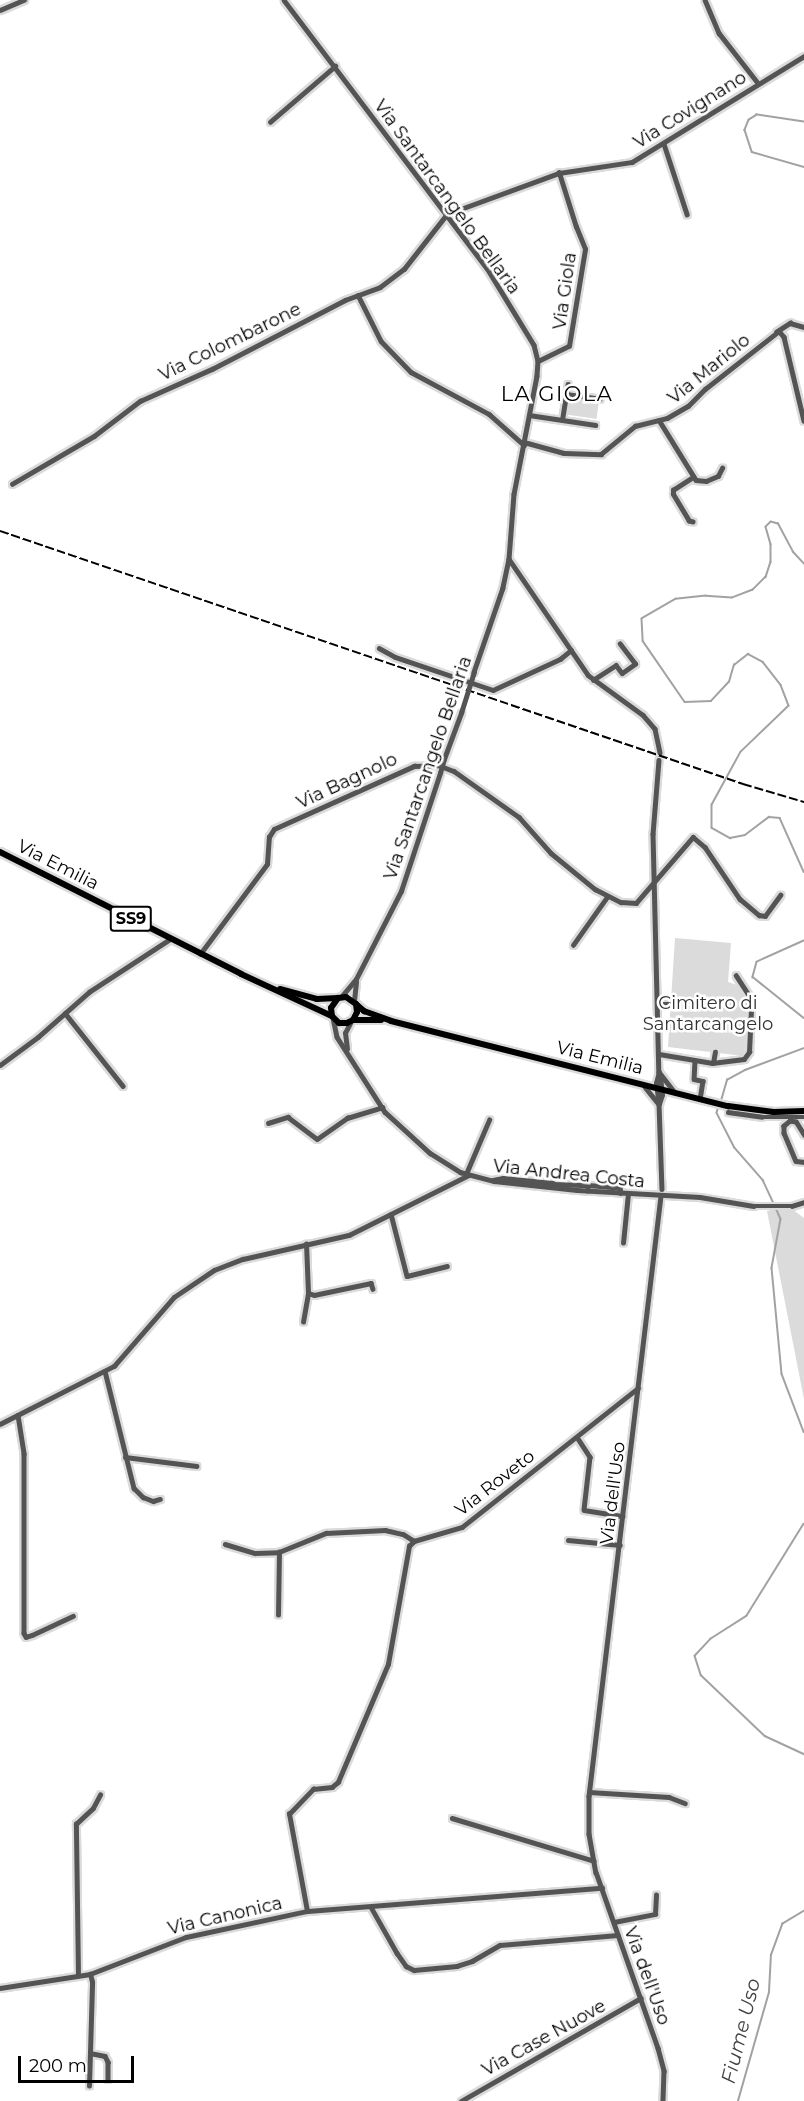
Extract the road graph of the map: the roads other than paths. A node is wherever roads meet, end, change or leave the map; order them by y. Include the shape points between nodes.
1 (24, 0) edge
2 (284, 0) edge
3 (705, 0) edge
4 (0, 10) edge
5 (804, 56) edge
6 (335, 66) junction
7 (758, 83) junction
8 (270, 122) dead end
9 (664, 144) junction
10 (559, 173) junction
11 (447, 214) junction
12 (687, 214) dead end
13 (358, 295) junction
14 (804, 327) edge
15 (776, 332) junction
16 (538, 361) junction
17 (568, 384) dead end
18 (566, 394) junction
19 (600, 399) dead end
20 (529, 415) junction
21 (562, 420) junction
22 (659, 420) junction
23 (804, 421) edge
24 (595, 425) dead end
25 (524, 444) junction
26 (722, 468) dead end
27 (693, 477) junction
28 (12, 484) dead end
29 (693, 522) dead end
30 (509, 559) junction
31 (620, 644) dead end
32 (379, 648) dead end
33 (571, 650) junction
34 (593, 680) junction
35 (660, 752) dead end
36 (659, 760) dead end
37 (0, 852) edge
38 (654, 885) junction
39 (780, 895) dead end
40 (607, 897) junction
41 (170, 939) junction
42 (573, 945) dead end
43 (200, 954) junction
44 (736, 976) dead end
45 (356, 979) junction
46 (264, 985) junction
47 (340, 998) junction
48 (355, 1003) junction
49 (657, 1004) junction
50 (670, 1004) dead end
51 (65, 1012) junction
52 (332, 1017) junction
53 (352, 1021) junction
54 (391, 1021) junction
55 (715, 1052) dead end
56 (349, 1054) junction
57 (662, 1054) junction
58 (695, 1061) junction
59 (0, 1064) edge
60 (712, 1064) junction
61 (659, 1074) junction
62 (640, 1084) junction
63 (123, 1086) dead end
64 (660, 1089) junction
65 (677, 1093) junction
66 (703, 1100) junction
67 (660, 1101) junction
68 (382, 1107) junction
69 (728, 1112) dead end
70 (804, 1112) edge
71 (804, 1117) edge
72 (489, 1120) dead end
73 (268, 1123) dead end
74 (804, 1135) edge
75 (803, 1164) edge
76 (468, 1175) junction
77 (662, 1189) dead end
78 (628, 1194) junction
79 (661, 1196) junction
80 (804, 1202) edge
81 (391, 1214) junction
82 (623, 1243) dead end
83 (306, 1244) junction
84 (447, 1266) dead end
85 (373, 1289) dead end
86 (308, 1293) junction
87 (303, 1322) dead end
88 (105, 1371) junction
89 (639, 1387) junction
90 (18, 1415) junction
91 (0, 1424) edge
92 (577, 1437) junction
93 (125, 1457) junction
94 (196, 1466) dead end
95 (160, 1499) dead end
96 (623, 1516) junction
97 (568, 1540) dead end
98 (414, 1541) junction
99 (225, 1544) dead end
100 (620, 1545) junction
101 (279, 1552) junction
102 (278, 1615) dead end
103 (73, 1616) dead end
104 (589, 1792) junction
105 (100, 1795) dead end
106 (685, 1803) dead end
107 (452, 1818) dead end
108 (594, 1861) junction
109 (602, 1888) junction
110 (656, 1895) dead end
111 (371, 1906) junction
112 (307, 1911) junction
113 (614, 1922) junction
114 (618, 1935) junction
115 (90, 1974) junction
116 (78, 1976) junction
117 (0, 1988) edge
118 (641, 1998) junction
119 (90, 2053) junction
120 (108, 2079) dead end
121 (88, 2086) dead end
122 (460, 2101) edge
123 (663, 2101) edge

1 - 4 street
2 - 6 street, Via Santarcangelo Bellaria
3 - 7 street via 719,33
5 - 7 street, Via Covignano
6 - 8 street
6 - 11 street, Via Santarcangelo Bellaria
7 - 9 street, Via Covignano
9 - 10 street, Via Covignano via 632,162
9 - 12 street
10 - 11 street, Via Covignano
10 - 16 street, Via Giola via 585,249 569,346
11 - 13 street, Via Colombarone via 404,269 380,287
11 - 16 street, Via Santarcangelo Bellaria via 534,345
13 - 25 street via 381,341 411,372 489,414
13 - 28 street, Via Colombarone via 140,401 94,436
14 - 15 street, Via Mariolo via 790,323
15 - 22 street, Via Mariolo via 688,406
15 - 23 street, Via Mariolo via 784,337
16 - 20 street, Via Santarcangelo Bellaria
17 - 18 street
18 - 19 street
18 - 21 street
20 - 21 street
20 - 25 street, Via Santarcangelo Bellaria
21 - 24 street
22 - 25 street, Via Mariolo via 635,426 607,451 596,455
22 - 27 street
25 - 30 street, Via Santarcangelo Bellaria via 514,494
26 - 27 street via 718,476 706,481 699,482
27 - 29 street via 673,490
30 - 33 street
30 - 45 street, Via Santarcangelo Bellaria, bridge via 503,588 401,891
31 - 34 street via 635,664 622,673 616,665
32 - 33 street via 493,690
33 - 34 street
34 - 35 street via 650,722
36 - 38 street via 653,834
37 - 41 main road, Via Emilia / SS9
38 - 39 street via 689,838 694,837 740,899 763,917
38 - 40 street, Via Bagnolo via 634,904
38 - 49 street
40 - 42 street
40 - 43 street, Via Bagnolo via 551,853 519,817 454,771 442,766 414,766 311,815 276,827 269,837 267,864
41 - 43 main road, Via Emilia / SS9
41 - 51 street
43 - 46 main road, Via Emilia / SS9
44 - 60 street via 750,1004 749,1052 744,1059
45 - 47 street, Via Santarcangelo Bellaria
45 - 48 street, Via Santarcangelo Bellaria
46 - 47 main road, Via Emilia / SS9 via 316,999
46 - 52 main road, Via Emilia / SS9
47 - 48 main road, Via Emilia
47 - 52 main road via 332,1004
48 - 53 main road via 357,1012
48 - 54 main road, Via Emilia via 364,1011
49 - 50 street
49 - 57 street
51 - 59 street
51 - 63 street
52 - 53 main road, Via Emilia via 343,1024
52 - 56 street, Via Andrea Costa via 336,1035
53 - 54 main road, Via Emilia
53 - 56 street via 345,1032
54 - 62 main road, Via Emilia
55 - 60 street
56 - 68 street, Via Andrea Costa
57 - 58 street
57 - 61 street
58 - 60 street
58 - 66 street via 694,1079 703,1080
61 - 62 street via 653,1081
61 - 64 street
61 - 65 street
62 - 64 main road, Via Emilia
62 - 67 street
64 - 65 main road, Via Emilia
64 - 67 street
65 - 66 main road, Via Emilia
65 - 67 street
66 - 70 main road, Via Emilia via 739,1108
67 - 77 street
68 - 73 street via 347,1118 317,1139 288,1117
68 - 76 street, Via Andrea Costa via 430,1153
69 - 71 street
72 - 76 street
74 - 75 street via 796,1122 784,1126 796,1161
76 - 78 street, Via Andrea Costa
76 - 81 street
78 - 79 street, Via Andrea Costa
78 - 82 street
79 - 80 street, Via Andrea Costa via 700,1197 753,1206 792,1206
79 - 89 street, Via dell'Uso
81 - 83 street via 350,1235
81 - 84 street via 407,1276
83 - 86 street
83 - 88 street via 243,1259 194,1282 163,1308 123,1358
85 - 86 street via 371,1283
86 - 87 street
88 - 90 street
88 - 93 street
89 - 92 street, Via Roveto
89 - 96 street, Via dell'Uso
90 - 91 street
90 - 103 street via 24,1454 23,1629 26,1636
92 - 96 street via 590,1457 584,1510
92 - 98 street, Via Roveto via 462,1527
93 - 94 street
93 - 95 street via 134,1488 153,1502
96 - 100 street, Via dell'Uso
97 - 100 street
98 - 101 street via 386,1530 326,1533
98 - 112 street via 409,1546 388,1664 338,1782 312,1789 289,1814
99 - 101 street via 255,1553
100 - 104 street, Via dell'Uso
101 - 102 street
104 - 106 street via 669,1797
104 - 108 street, Via dell'Uso
105 - 116 street via 76,1824
107 - 108 street
108 - 109 street, Via dell'Uso
109 - 111 street, Via Canonica
109 - 113 street, Via dell'Uso
110 - 113 street via 655,1914
111 - 112 street, Via Canonica
111 - 114 street via 397,1953 414,1970 457,1966 500,1945
112 - 115 street, Via Canonica via 186,1936
113 - 114 street, Via dell'Uso
114 - 118 street, Via dell'Uso
115 - 116 street, Via Canonica
115 - 119 street
116 - 117 street, Via Canonica
118 - 122 street, Via Case Nuove
118 - 123 street, Via dell'Uso via 664,2071
119 - 120 street via 105,2056
119 - 121 street

